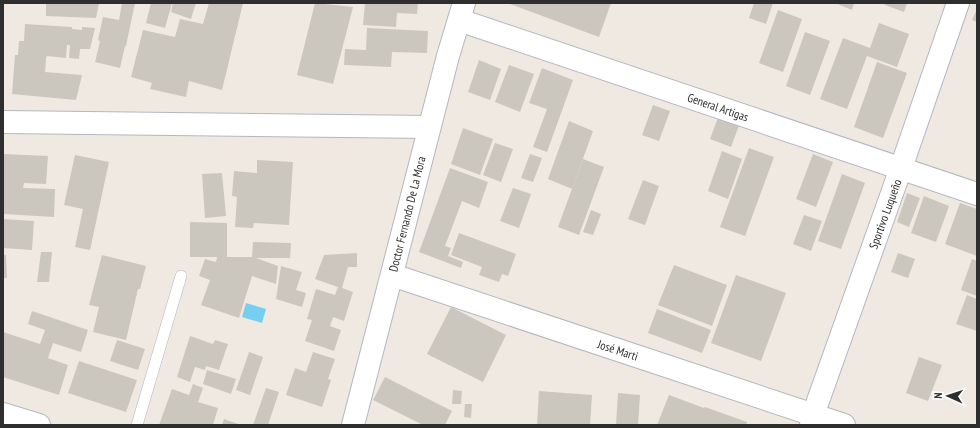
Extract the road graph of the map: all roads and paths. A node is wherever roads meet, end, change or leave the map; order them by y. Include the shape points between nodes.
1 (958, 3) edge
2 (461, 11) edge
3 (3, 122) edge
4 (429, 127) junction
5 (901, 168) junction
6 (977, 194) edge
7 (392, 275) junction
8 (181, 276) dead end
9 (3, 414) edge
10 (812, 420) edge
11 (39, 425) edge
12 (136, 425) edge
13 (353, 425) edge
14 (844, 425) edge

1 - 5 street, Sportivo Luqueño
2 - 4 street, Doctor Fernando De La Mora
2 - 5 street, General Artigas
3 - 4 street
4 - 7 street, Doctor Fernando De La Mora
5 - 6 street, General Artigas
5 - 10 street, Sportivo Luqueño
7 - 10 street, José Marti
7 - 13 street, Doctor Fernando De La Mora
8 - 12 lane
9 - 11 street
10 - 14 street, José Marti

